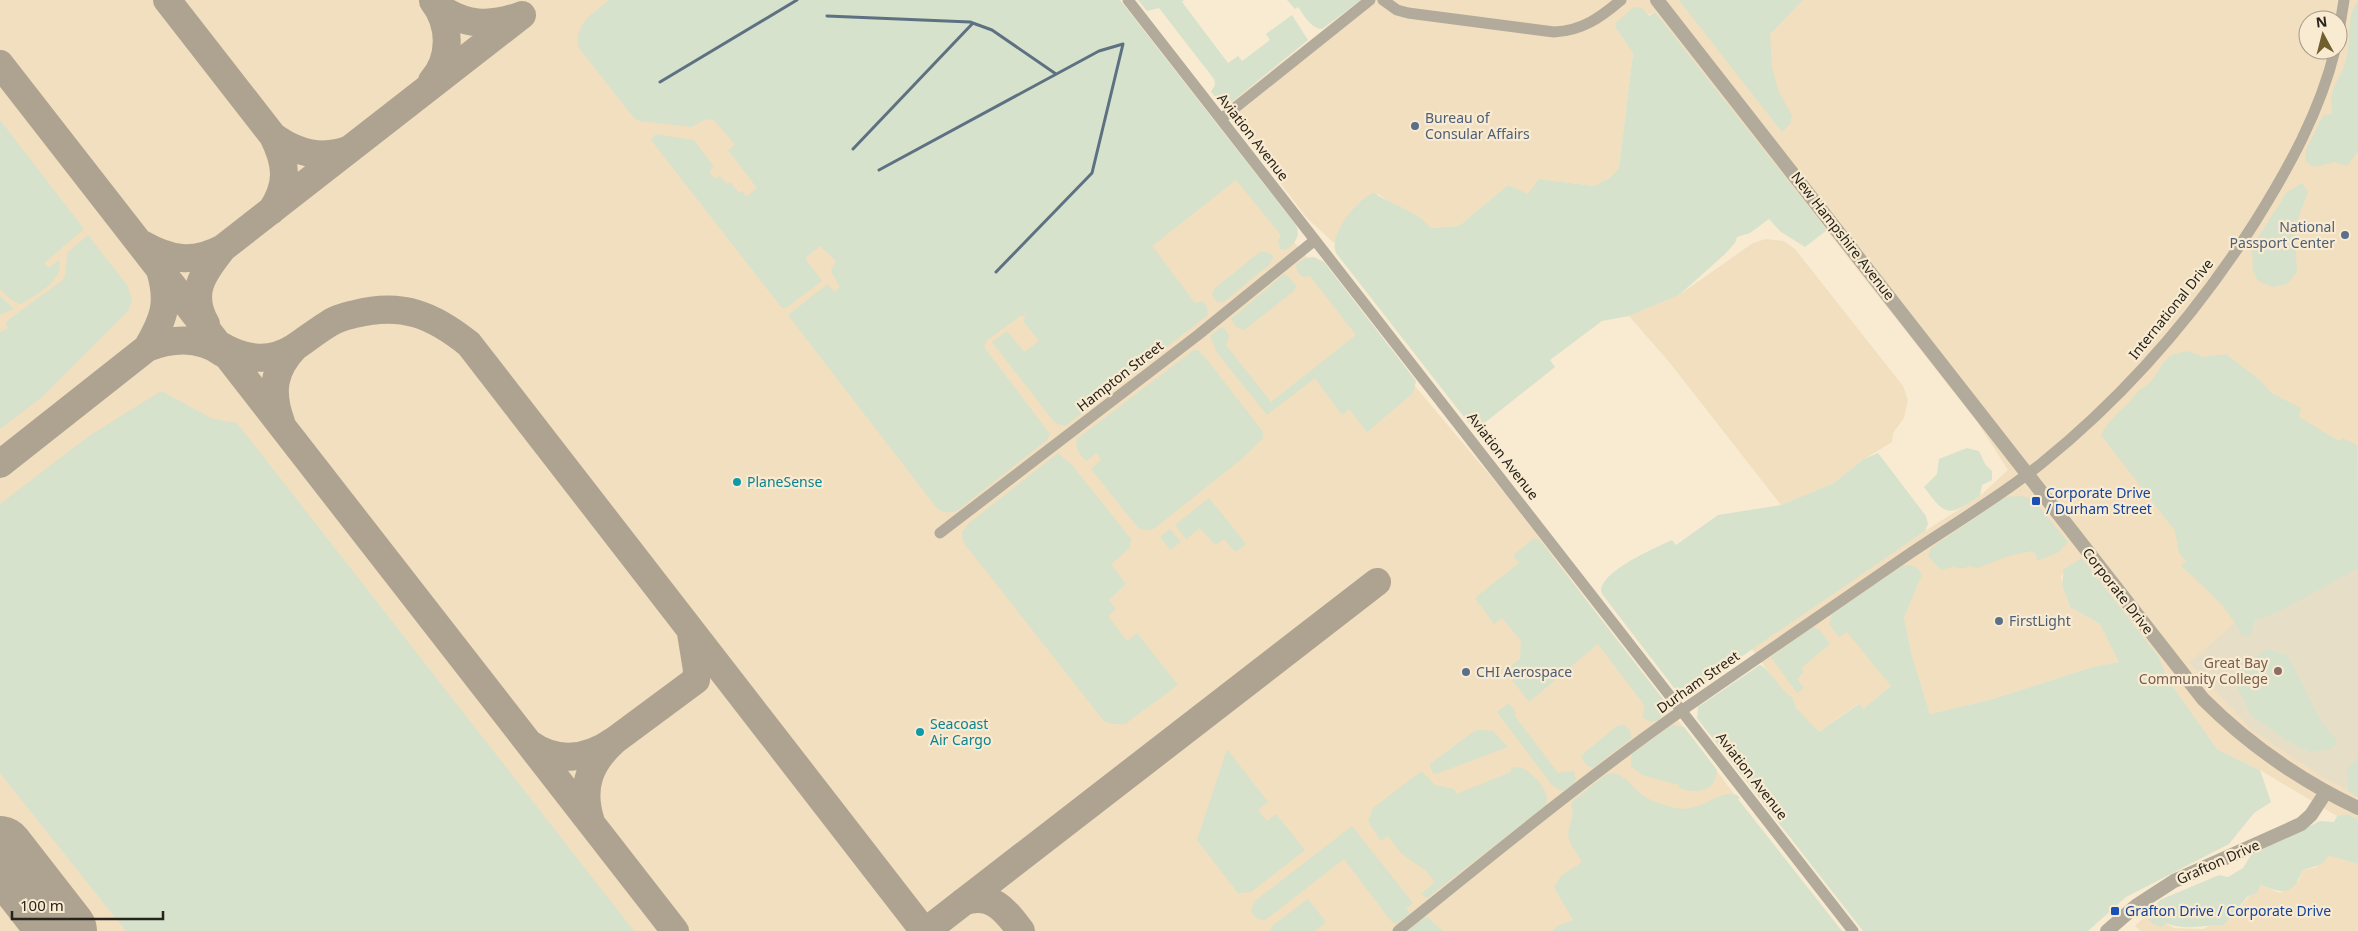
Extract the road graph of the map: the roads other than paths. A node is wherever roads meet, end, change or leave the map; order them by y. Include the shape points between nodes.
1 (1128, 0) edge
2 (1370, 0) edge
3 (1383, 0) edge
4 (1621, 0) edge
5 (1657, 0) edge
6 (2332, 60) edge
7 (1221, 119) junction
8 (1315, 240) junction
9 (2027, 474) junction
10 (940, 533) dead end
11 (1682, 711) junction
12 (2326, 792) junction
13 (2358, 808) edge
14 (1398, 931) edge
15 (1853, 931) edge
16 (2107, 931) edge

1 - 7 street, Aviation Avenue
2 - 7 street
3 - 4 street via 1408,13 1554,32 1589,24
5 - 9 street, New Hampshire Avenue
6 - 9 street, International Drive via 2322,92 2290,161 2238,248 2199,303 2144,368 2084,427
7 - 8 street, Aviation Avenue
8 - 10 street, Hampton Street via 1198,335
8 - 11 street, Aviation Avenue
9 - 11 street, Durham Street
9 - 12 street, Corporate Drive via 2203,699 2264,753
11 - 14 street, Durham Street
11 - 15 street, Aviation Avenue
12 - 13 street, Corporate Drive
12 - 16 street, Grafton Drive via 2301,824 2174,881 2137,905

